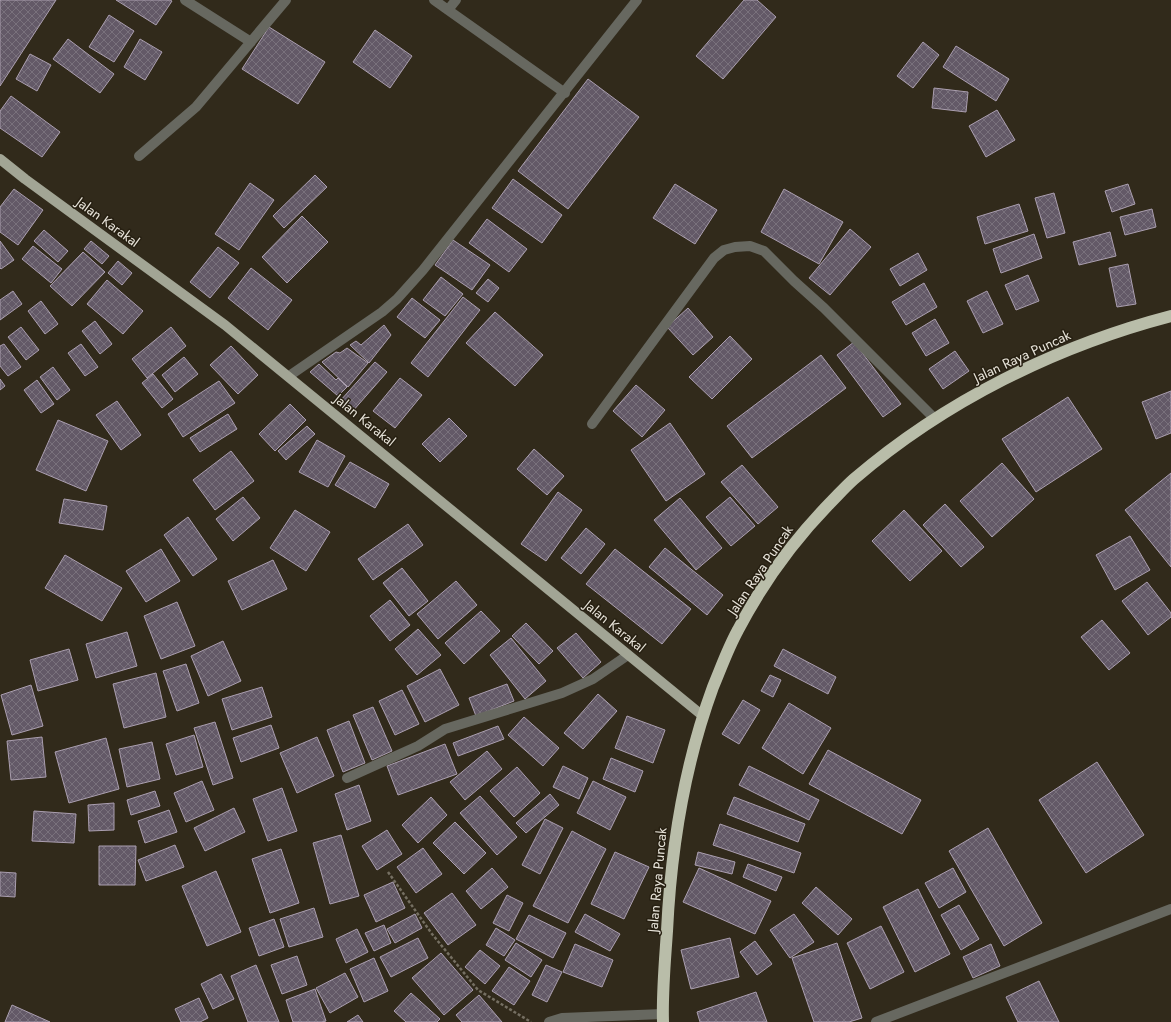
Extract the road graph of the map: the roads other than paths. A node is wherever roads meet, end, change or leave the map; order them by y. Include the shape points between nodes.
1 (185, 0) edge
2 (286, 0) edge
3 (434, 0) edge
4 (456, 0) edge
5 (637, 0) edge
6 (448, 10) junction
7 (251, 42) junction
8 (565, 93) junction
9 (139, 156) dead end
10 (0, 159) edge
11 (1171, 316) edge
12 (289, 376) junction
13 (935, 419) junction
14 (592, 424) dead end
15 (628, 654) junction
16 (703, 716) junction
17 (347, 778) dead end
18 (1171, 909) edge
19 (663, 1018) edge
20 (883, 1021) edge
21 (549, 1022) edge

1 - 7 street
2 - 7 street
3 - 6 street
4 - 6 street
5 - 8 street
6 - 8 street
7 - 9 street via 196,108
8 - 12 street via 397,299 362,327
10 - 12 main road, Jalan Karakal via 225,325
11 - 13 highway, Jalan Raya Puncak via 1075,347 990,387
12 - 15 main road, Jalan Karakal
13 - 14 street via 764,251 750,246 724,250 714,258
13 - 16 highway, Jalan Raya Puncak via 852,480 787,552 737,632
15 - 16 main road, Jalan Karakal
15 - 17 street via 593,679 562,693 445,729 418,746
16 - 19 highway, Jalan Raya Puncak via 678,820 669,885
18 - 20 street
19 - 21 street via 562,1018

